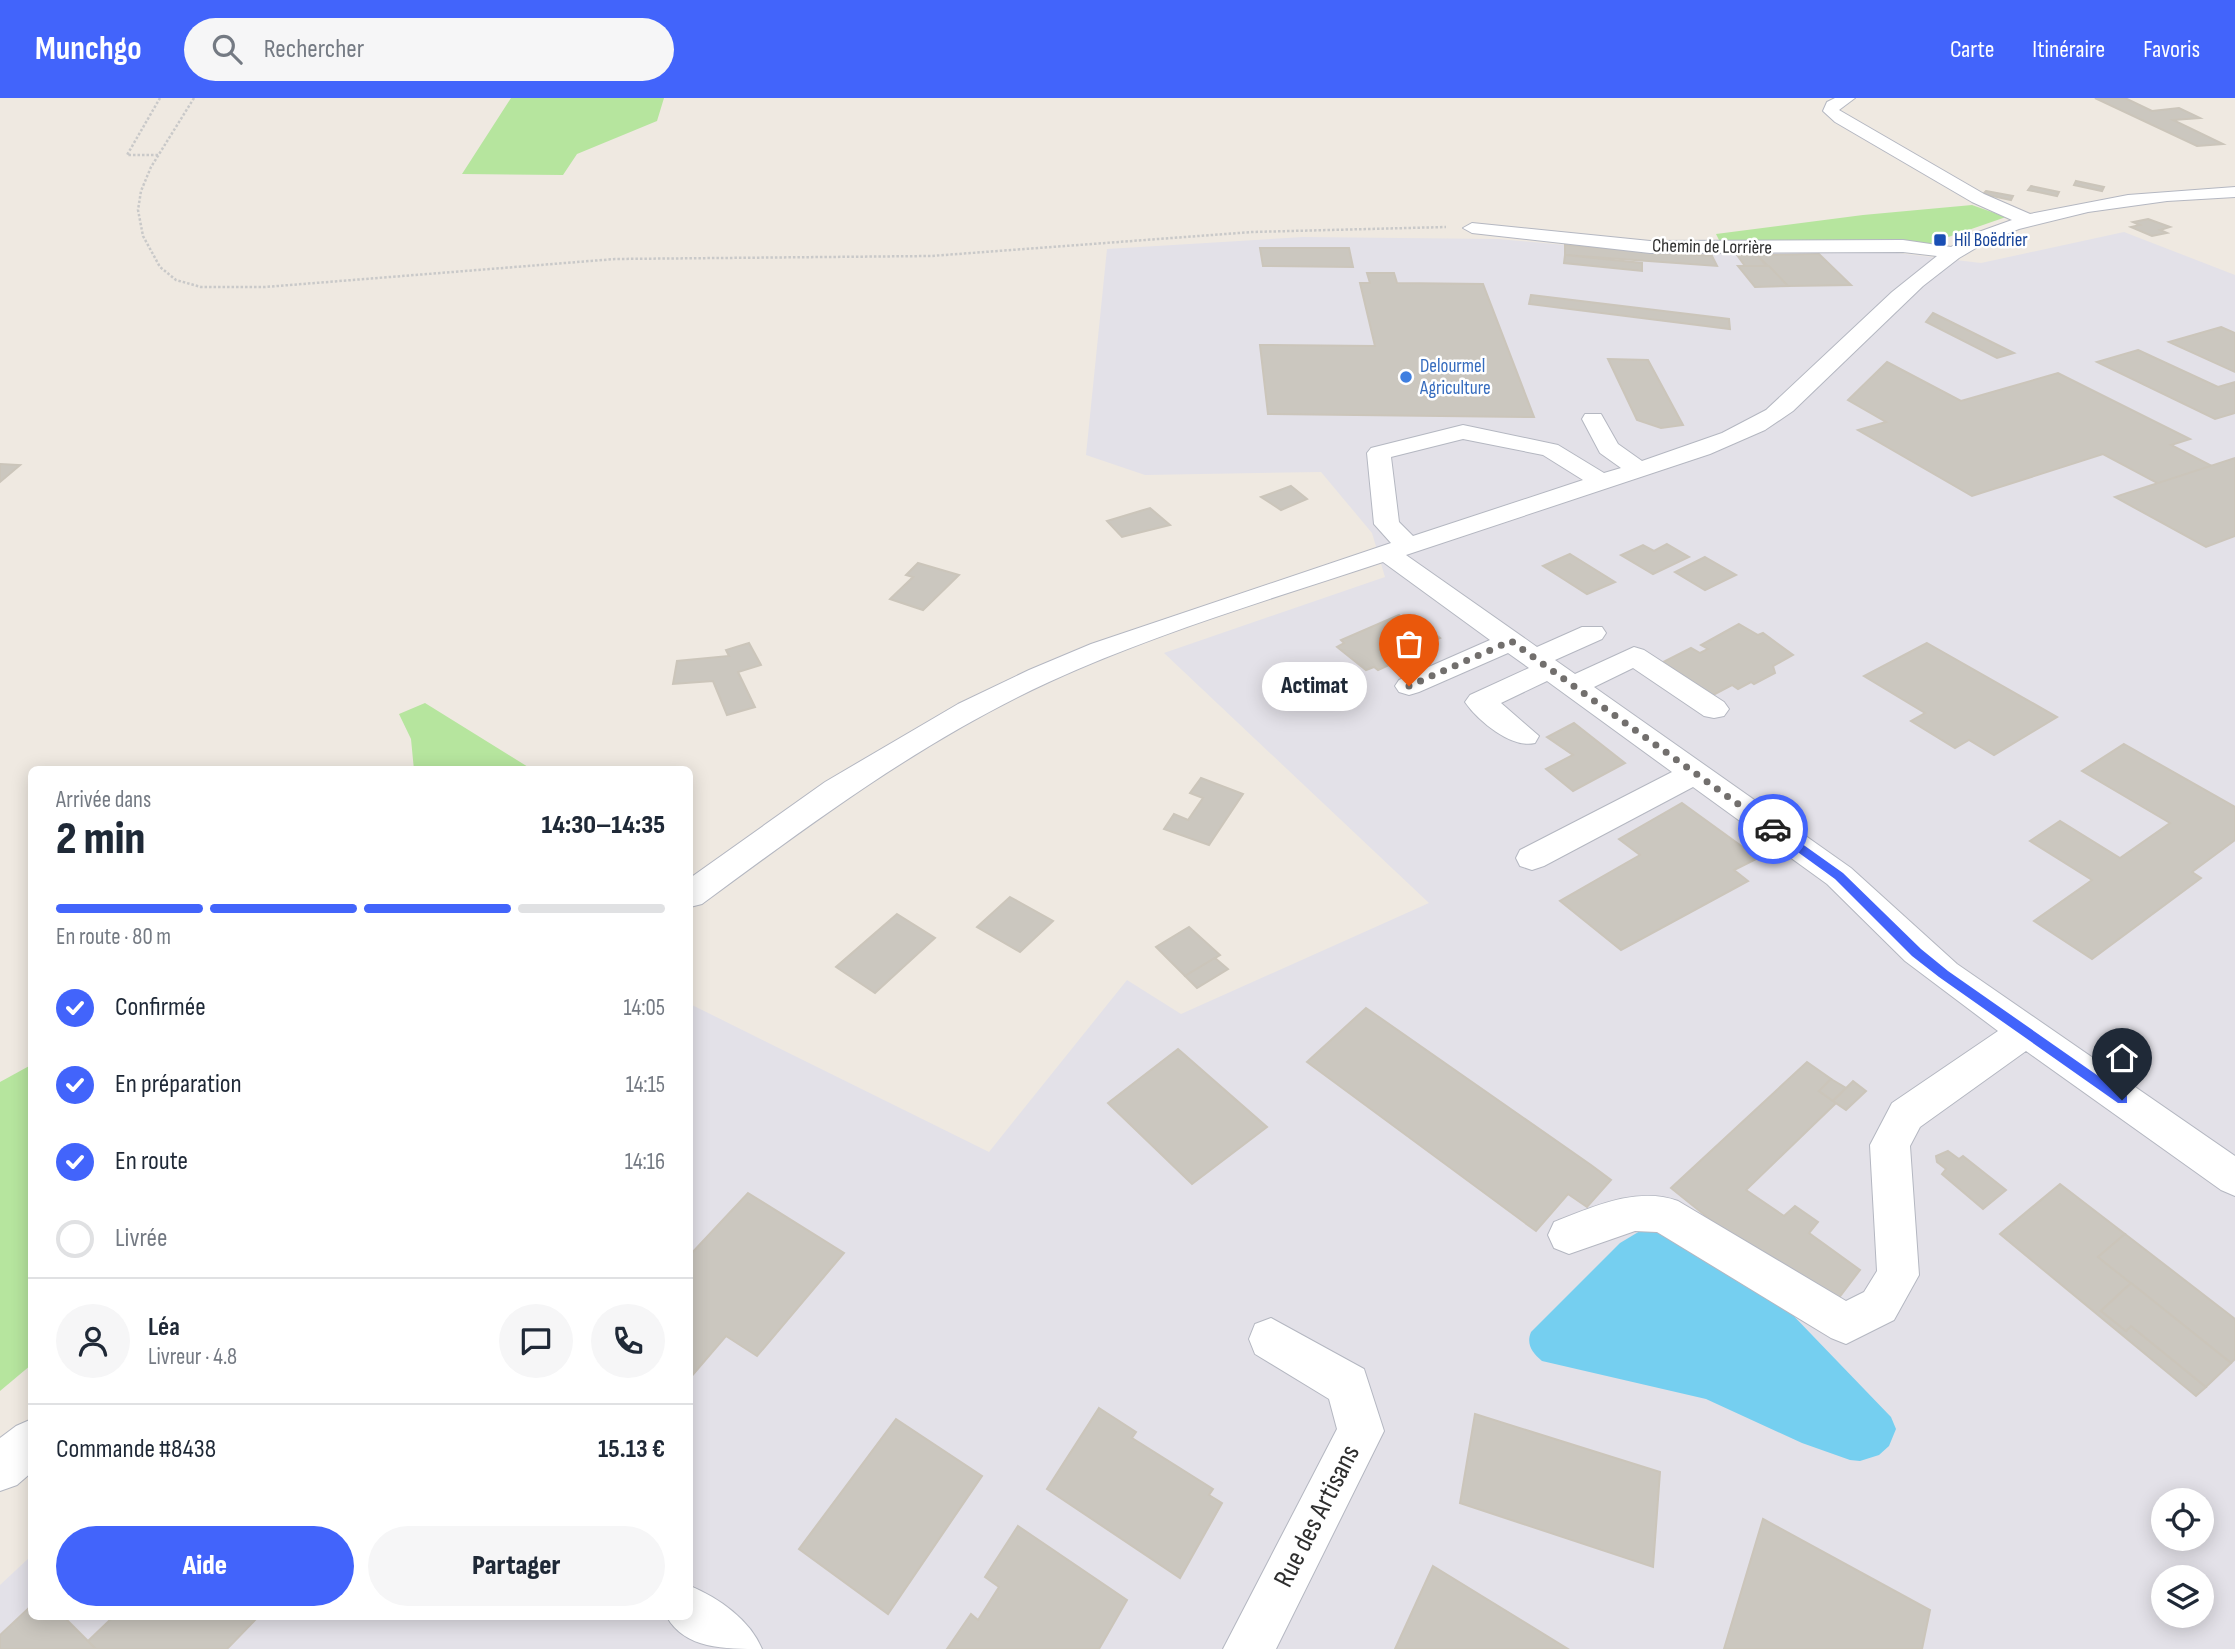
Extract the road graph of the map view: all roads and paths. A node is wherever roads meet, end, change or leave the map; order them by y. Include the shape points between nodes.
1 (159, 98) edge
2 (194, 98) edge
3 (1847, 98) edge
4 (158, 155) junction
5 (2235, 192) edge
6 (2030, 221) junction
7 (1472, 228) joint
8 (1953, 253) junction
9 (1593, 419) dead end
10 (1639, 470) junction
11 (1602, 482) junction
12 (1398, 550) junction
13 (1592, 633) dead end
14 (1542, 664) junction
15 (1409, 686) dead end
16 (1714, 709) dead end
17 (1524, 736) dead end
18 (1695, 773) junction
19 (1532, 858) dead end
20 (693, 893) edge
21 (2025, 1032) junction
22 (2235, 1178) edge
23 (1569, 1235) dead end
24 (1271, 1339) dead end
25 (28, 1445) edge
26 (0, 1468) edge
27 (693, 1613) edge
28 (736, 1649) edge
29 (1249, 1649) edge

1 - 4 path via 127,155
2 - 4 path
3 - 6 street via 1832,105 1831,111 1841,119 1978,198
4 - 7 path via 140,191 144,238 166,273 179,281 212,288 615,259 918,256 1265,231
5 - 6 street via 2106,205
6 - 8 street
7 - 8 street, Chemin de Lorrière via 1650,247 1903,246
8 - 10 street via 1777,412 1741,434
9 - 10 street via 1608,448
10 - 11 street
11 - 12 street
11 - 12 street via 1550,450 1463,432 1379,453 1387,524
12 - 14 street
12 - 20 street via 1200,615 1039,676 968,711 836,789
13 - 14 street
14 - 15 street
14 - 16 lane via 1634,656
14 - 17 street via 1480,702
14 - 18 street
18 - 19 street
18 - 21 street via 1839,876 1917,952
21 - 22 street
21 - 23 street via 1906,1115 1890,1145 1898,1275 1879,1306 1846,1323 1663,1214 1635,1213
24 - 29 street, Rue des Artisans via 1348,1385 1361,1431
25 - 26 street
27 - 28 street

